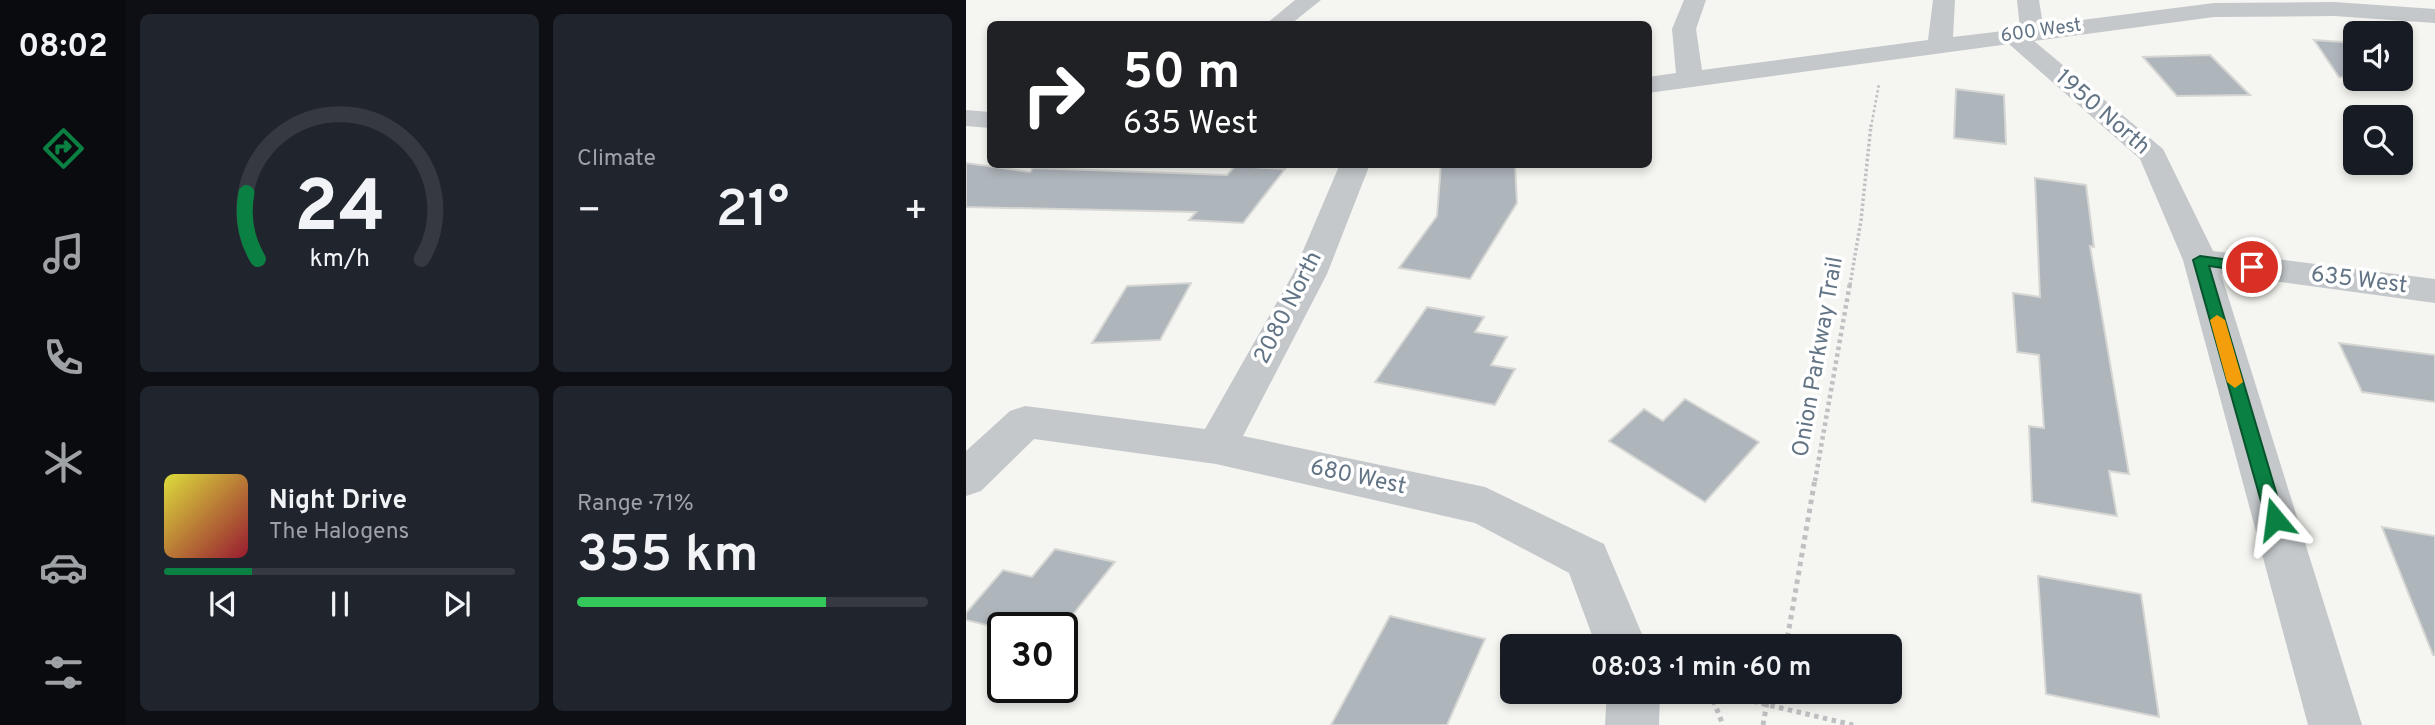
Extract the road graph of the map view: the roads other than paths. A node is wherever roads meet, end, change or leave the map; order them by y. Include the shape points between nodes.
1 (1310, 0) edge
2 (1695, 0) edge
3 (1944, 0) edge
4 (2028, 0) edge
5 (2435, 16) edge
6 (1281, 21) edge
7 (2022, 34) junction
8 (1940, 45) junction
9 (1690, 79) junction
10 (1652, 84) edge
11 (966, 118) edge
12 (987, 120) edge
13 (1352, 168) edge
14 (2200, 260) junction
15 (2435, 291) edge
16 (1216, 447) junction
17 (966, 478) edge
18 (1617, 634) edge
19 (1633, 704) edge
20 (1632, 725) edge
21 (2335, 725) edge

1 - 6 street
2 - 9 street via 1684,29
3 - 8 street
4 - 7 street
5 - 7 street, 600 West via 2334,9 2214,10
7 - 8 street, 600 West
7 - 14 street, 1950 North via 2153,155
8 - 9 street, 600 West
9 - 10 street, 600 West
11 - 12 street
13 - 16 street, 2080 North via 1310,274
14 - 15 street, 635 West
14 - 21 street, 1950 North
16 - 17 street, 680 West via 1025,422
16 - 18 street, 680 West via 1485,506 1587,559
19 - 20 street

